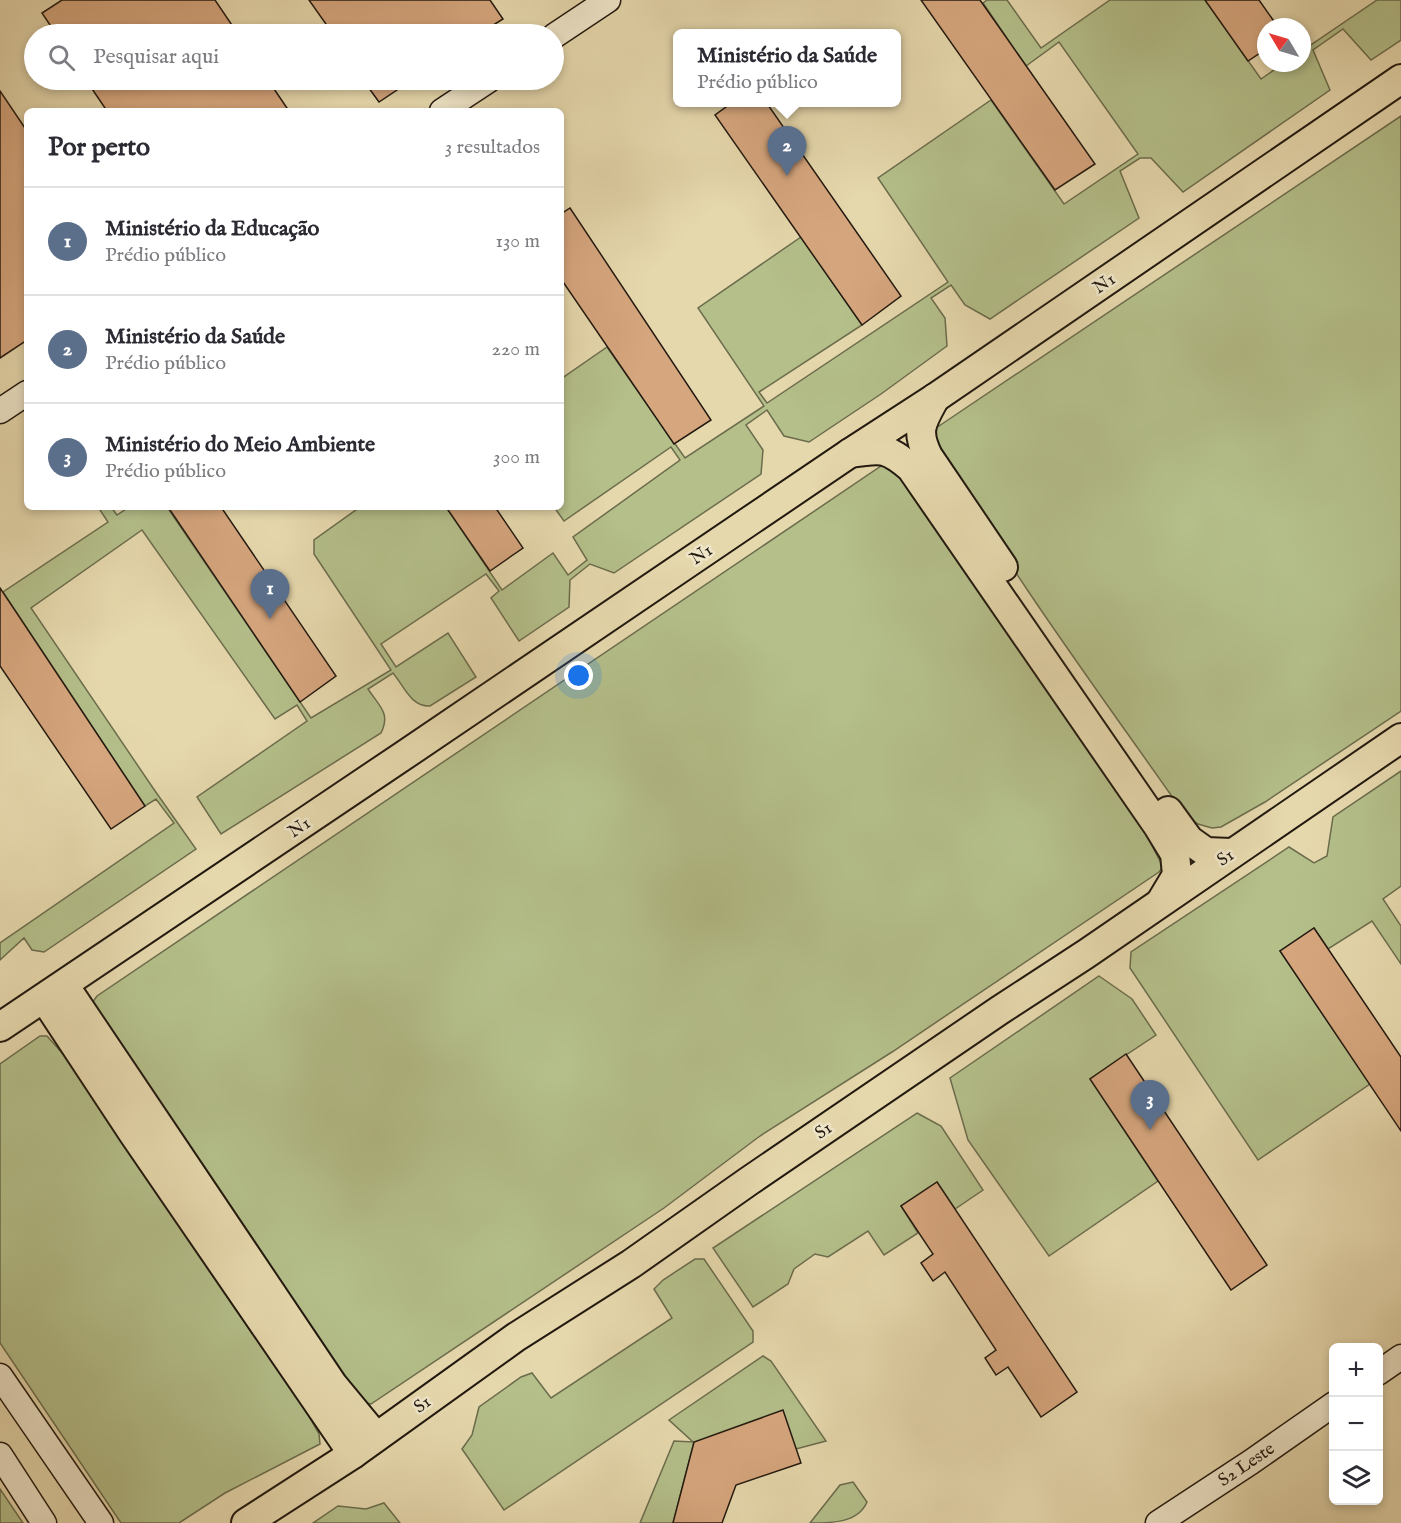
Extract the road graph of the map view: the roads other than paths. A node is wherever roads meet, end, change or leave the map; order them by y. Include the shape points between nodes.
1 (608, 0) edge
2 (564, 29) edge
3 (1401, 79) edge
4 (474, 90) edge
5 (447, 108) edge
6 (24, 395) edge
7 (935, 399) junction
8 (0, 411) edge
9 (850, 453) junction
10 (1401, 738) edge
11 (1231, 853) junction
12 (1162, 900) junction
13 (54, 992) junction
14 (0, 1027) edge
15 (1401, 1357) edge
16 (1383, 1370) edge
17 (0, 1376) edge
18 (1329, 1407) edge
19 (376, 1437) junction
20 (353, 1454) junction
21 (0, 1455) edge
22 (44, 1523) edge
23 (101, 1523) edge
24 (246, 1523) edge
25 (1158, 1523) edge

1 - 2 main road
3 - 7 highway, N1
4 - 5 main road
6 - 8 main road
7 - 9 highway, N1
7 - 11 highway via 923,422 920,440 928,456 1172,817 1190,840 1206,852
9 - 12 highway via 876,449 894,453 911,468 1175,854 1177,875
9 - 13 highway, N1
10 - 11 highway, S1
11 - 12 highway, S1
12 - 19 highway, S1 via 631,1264 516,1337
13 - 14 highway, N1
13 - 19 highway via 333,1385
13 - 20 highway via 126,1123
15 - 16 main road
17 - 23 main road
18 - 25 main road, S2 Leste
19 - 20 highway, S1
20 - 24 highway, S1
21 - 22 main road

